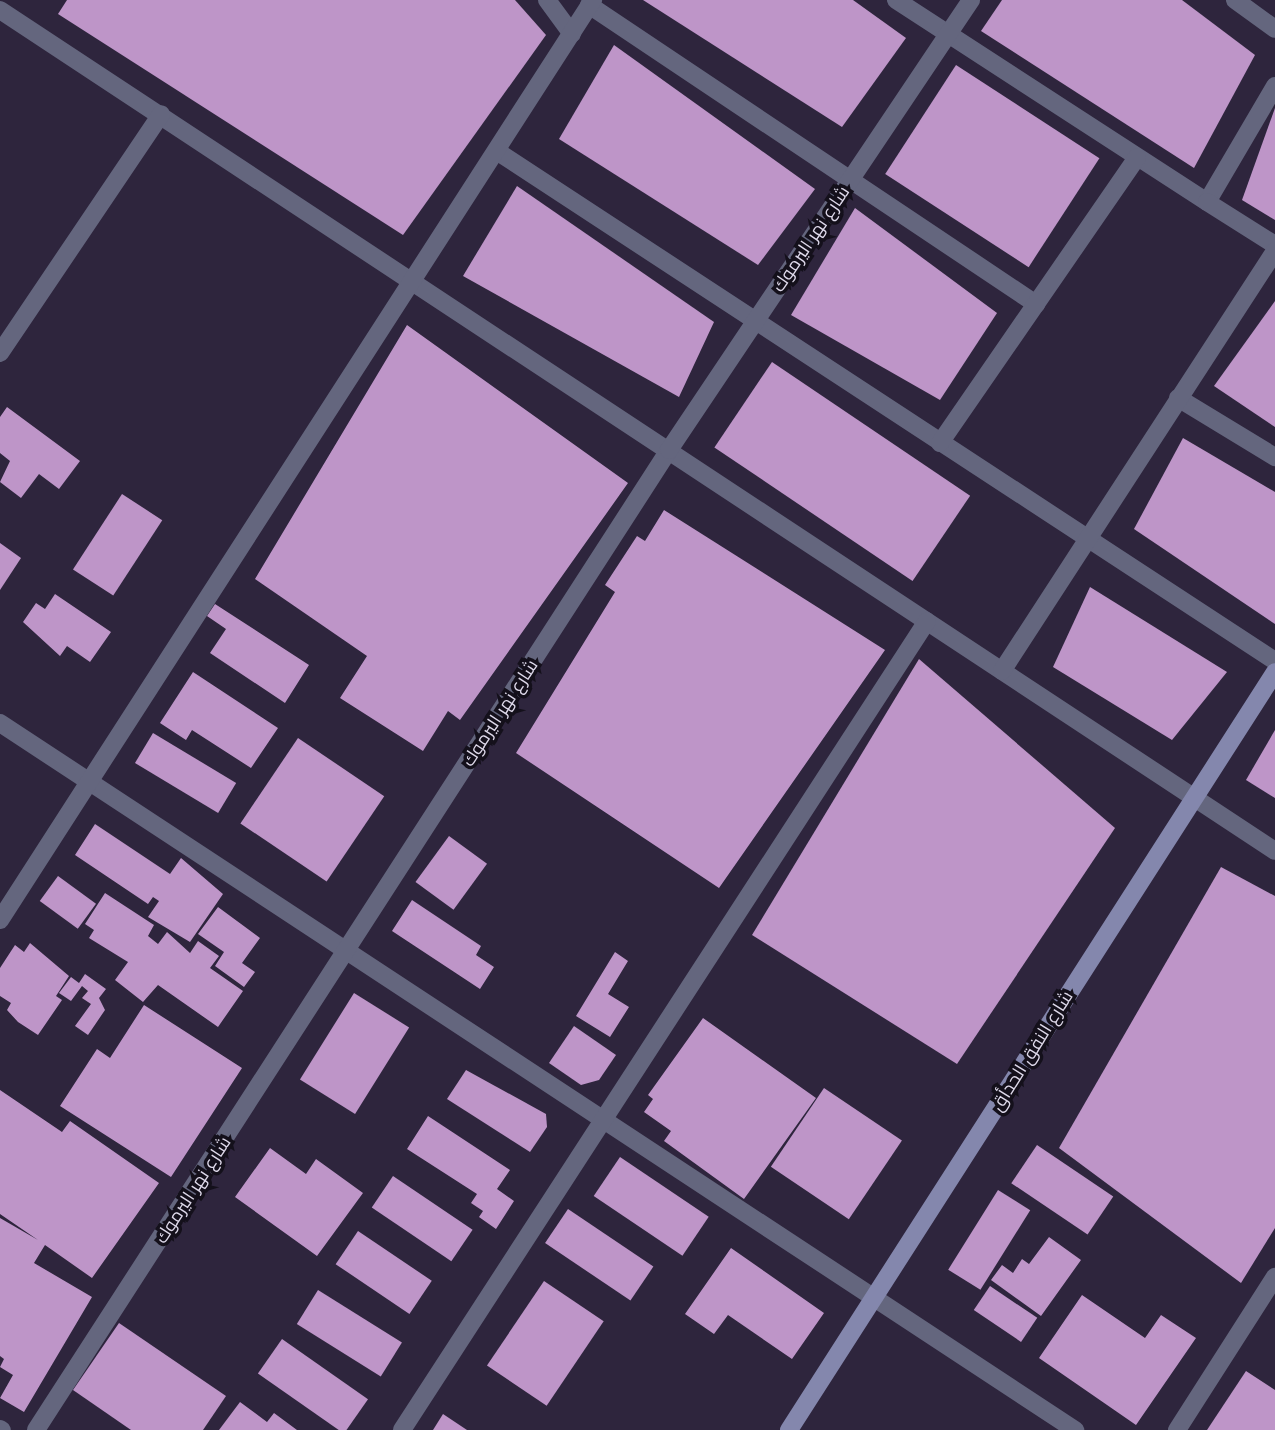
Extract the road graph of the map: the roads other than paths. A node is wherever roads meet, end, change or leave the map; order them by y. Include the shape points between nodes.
1 (547, 0) edge
2 (896, 0) edge
3 (971, 0) edge
4 (1235, 0) edge
5 (591, 3) edge
6 (0, 10) edge
7 (1275, 29) edge
8 (572, 34) junction
9 (948, 35) junction
10 (1275, 86) edge
11 (161, 114) junction
12 (498, 152) junction
13 (1137, 157) junction
14 (850, 180) junction
15 (1207, 202) junction
16 (1275, 245) edge
17 (1275, 251) edge
18 (411, 277) junction
19 (1036, 304) junction
20 (756, 320) junction
21 (0, 354) edge
22 (1178, 398) junction
23 (940, 443) junction
24 (669, 450) junction
25 (1275, 457) edge
26 (1084, 540) junction
27 (927, 621) junction
28 (1275, 660) edge
29 (1002, 671) junction
30 (1275, 672) edge
31 (0, 723) edge
32 (87, 783) junction
33 (1192, 797) junction
34 (1275, 851) edge
35 (0, 920) edge
36 (347, 951) junction
37 (604, 1121) junction
38 (1275, 1277) edge
39 (874, 1299) junction
40 (36, 1430) edge
41 (401, 1430) edge
42 (789, 1430) edge
43 (1075, 1430) edge
44 (1177, 1430) edge

1 - 8 street
2 - 9 street
3 - 9 street, شارع نهر اليرموك
4 - 7 street
5 - 8 street
5 - 14 street
6 - 11 street
8 - 12 street
9 - 13 street
9 - 14 street, شارع نهر اليرموك
10 - 15 street
11 - 18 street
11 - 21 street
12 - 18 street
12 - 20 street
13 - 15 street
13 - 19 street
14 - 19 street
14 - 20 street, شارع نهر اليرموك
15 - 16 street
17 - 22 street
18 - 24 street
18 - 32 street
19 - 23 street
20 - 23 street
20 - 24 street, شارع نهر اليرموك
22 - 25 street
22 - 26 street
23 - 26 street
24 - 27 street
24 - 36 street, شارع نهر اليرموك
26 - 28 street
26 - 29 street
27 - 29 street
27 - 37 street
29 - 33 street
30 - 33 main road, شارع النفق الحدأق
31 - 32 street
32 - 35 street
32 - 36 street
33 - 34 street
33 - 39 main road, شارع النفق الحدأق
36 - 37 street
36 - 40 street, شارع نهر اليرموك
37 - 39 street
37 - 41 street
38 - 44 street
39 - 42 main road, شارع النفق الحدأق
39 - 43 street

